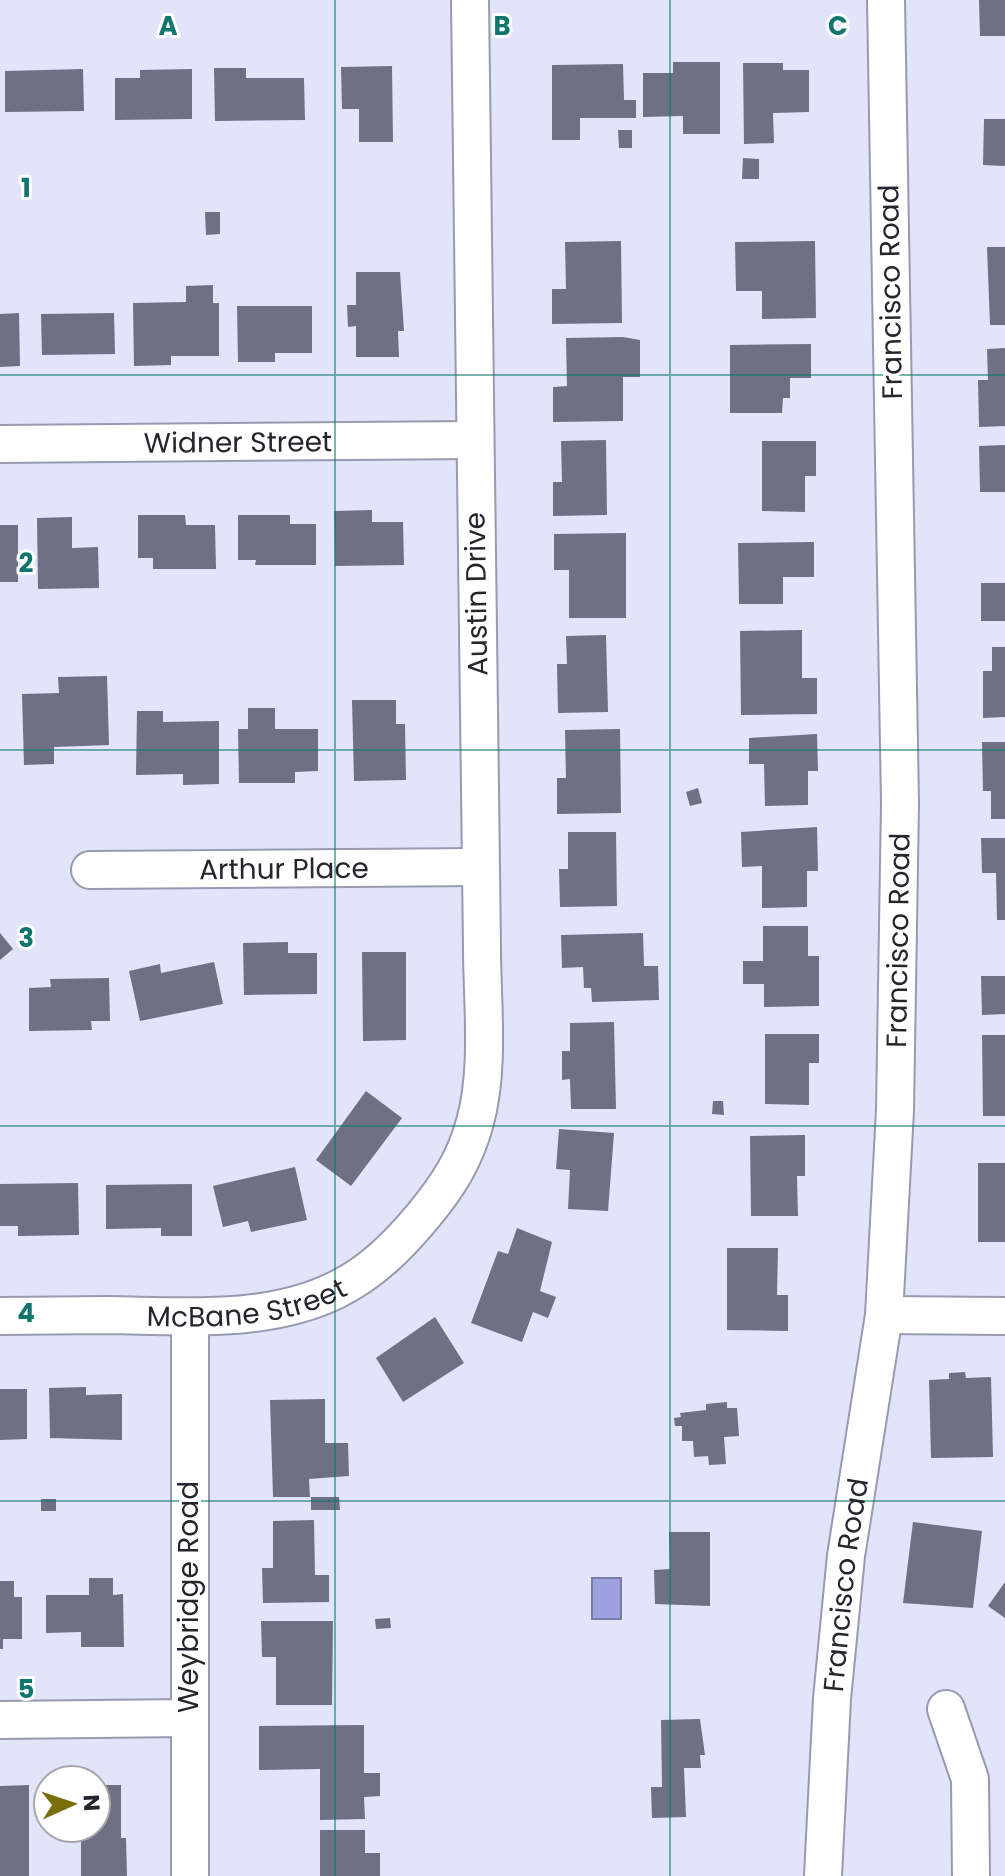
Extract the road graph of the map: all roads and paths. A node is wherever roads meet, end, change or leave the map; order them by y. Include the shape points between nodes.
1 (470, 0) edge
2 (886, 0) edge
3 (474, 440) junction
4 (0, 444) edge
5 (479, 867) junction
6 (90, 870) dead end
7 (450, 1183) joint
8 (884, 1315) junction
9 (0, 1316) edge
10 (1005, 1316) edge
11 (190, 1317) junction
12 (946, 1709) dead end
13 (187, 1718) junction
14 (0, 1720) edge
15 (190, 1876) edge
16 (823, 1876) edge
17 (971, 1876) edge

1 - 3 street, Austin Drive
2 - 8 street, Francisco Road via 900,819 895,1110
3 - 4 street, Widner Street
3 - 5 street, Austin Drive
5 - 6 street, Arthur Place
5 - 7 street, Austin Drive via 481,1072 476,1119
7 - 11 street, McBane Street via 393,1252 337,1290 272,1309
8 - 10 street
8 - 16 street, Francisco Road via 846,1556
9 - 11 street, McBane Street
11 - 13 street, Weybridge Road
12 - 17 street via 970,1779
13 - 14 street
13 - 15 street, Weybridge Road

